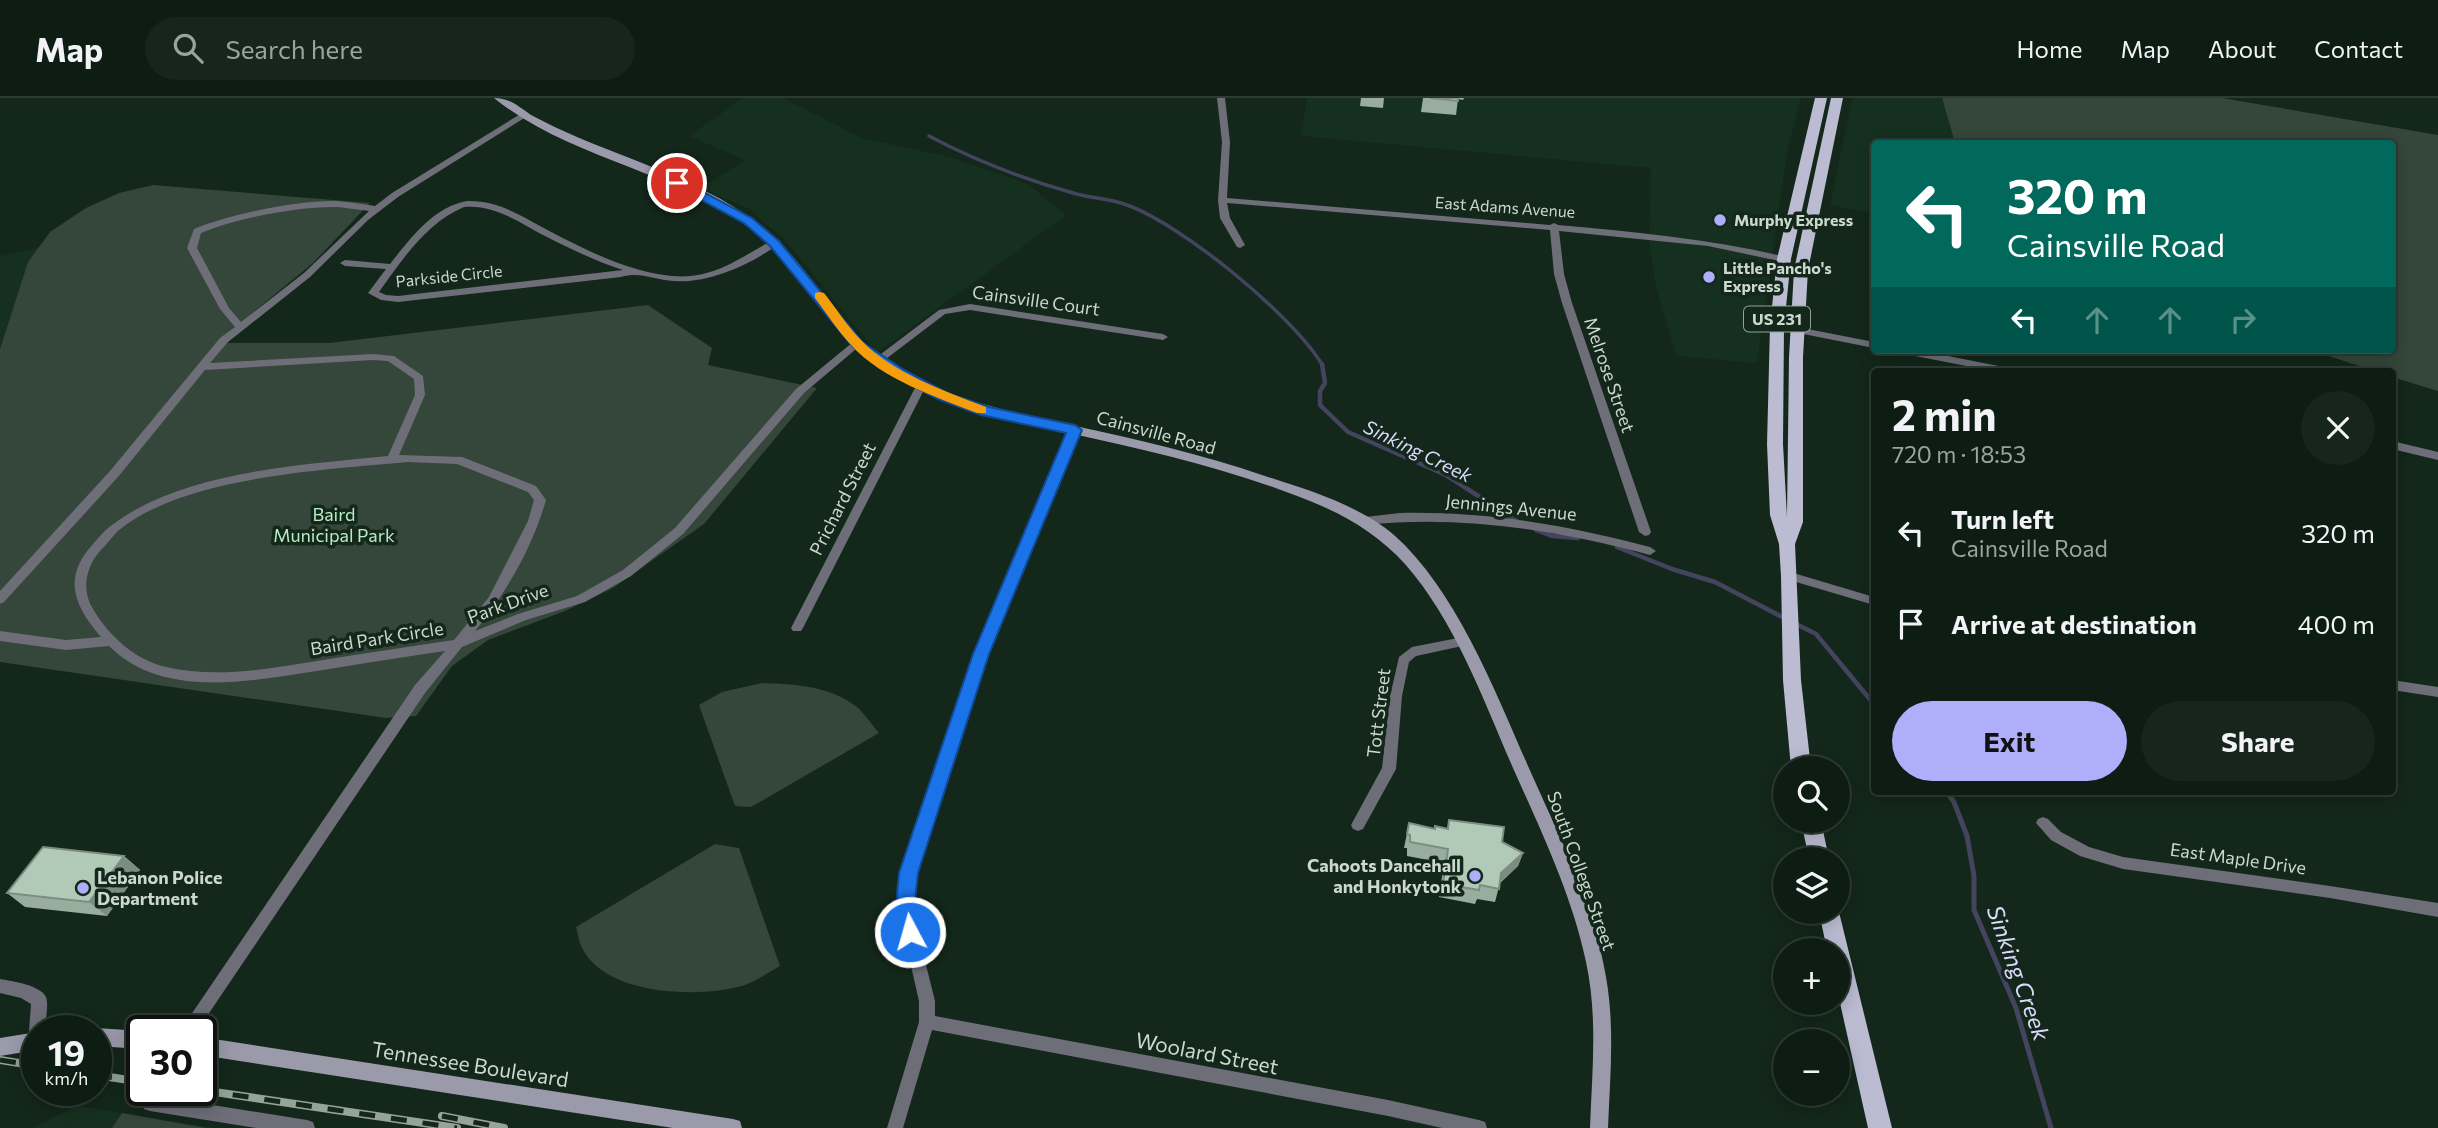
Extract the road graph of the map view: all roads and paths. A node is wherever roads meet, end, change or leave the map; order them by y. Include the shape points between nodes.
1 (499, 98) edge
2 (1221, 98) edge
3 (1821, 98) edge
4 (1837, 98) edge
5 (525, 115) junction
6 (1222, 200) junction
7 (377, 209) junction
8 (1554, 226) junction
9 (774, 243) junction
10 (1240, 245) dead end
11 (1784, 260) junction
12 (345, 263) dead end
13 (392, 267) junction
14 (630, 271) junction
15 (1777, 326) junction
16 (240, 327) junction
17 (1797, 330) junction
18 (1163, 338) dead end
19 (857, 344) junction
20 (1871, 344) edge
21 (1921, 354) edge
22 (878, 359) junction
23 (204, 367) junction
24 (1993, 368) edge
25 (921, 386) junction
26 (1075, 430) junction
27 (2396, 446) edge
28 (2438, 456) edge
29 (392, 460) junction
30 (1365, 521) junction
31 (1645, 532) dead end
32 (1787, 544) junction
33 (1650, 551) dead end
34 (1790, 584) junction
35 (0, 599) edge
36 (1871, 600) edge
37 (797, 628) dead end
38 (0, 636) edge
39 (111, 641) junction
40 (1463, 642) junction
41 (457, 644) junction
42 (2396, 686) edge
43 (2438, 692) edge
44 (1800, 756) edge
45 (2042, 823) dead end
46 (1358, 825) dead end
47 (2438, 910) edge
48 (1832, 924) edge
49 (0, 986) edge
50 (38, 1015) edge
51 (199, 1015) edge
52 (928, 1021) junction
53 (21, 1044) edge
54 (0, 1047) edge
55 (217, 1048) edge
56 (169, 1106) edge
57 (307, 1128) edge
58 (733, 1128) edge
59 (895, 1128) edge
60 (1479, 1128) edge
61 (1598, 1128) edge
62 (1880, 1128) edge

1 - 5 main road, Cainsville Road
2 - 6 street via 1226,142
3 - 11 main road, US 231
4 - 17 main road, US 231 via 1801,270
5 - 7 street
5 - 9 main road, Cainsville Road via 701,193 748,220
6 - 8 street, East Adams Avenue
6 - 10 street via 1225,218
7 - 16 street via 307,275
7 - 16 street via 335,204 307,207 221,222 197,231 192,248
8 - 11 street, East Adams Avenue via 1686,240
8 - 31 street, Melrose Street via 1567,303
9 - 14 street, Parkside Circle via 719,272 694,278
9 - 19 main road, Cainsville Road
11 - 15 main road, US 231
12 - 13 street
13 - 14 street, Parkside Circle via 447,210 485,204
13 - 14 street, Parkside Circle via 373,292 384,298
15 - 17 street
15 - 32 main road, US 231 via 1778,515
16 - 23 street
17 - 20 street
17 - 32 main road, US 231 via 1795,522
18 - 22 street, Cainsville Court via 970,307 942,312
19 - 22 main road, Cainsville Road
19 - 41 street, Park Drive via 800,391 679,530 627,573 581,599
21 - 24 street
22 - 25 main road, Cainsville Road
23 - 29 street via 390,358 419,378 419,395
23 - 35 street
25 - 26 main road, Cainsville Road via 986,411
25 - 37 street, Prichard Street
26 - 30 main road, Cainsville Road via 1280,485
26 - 52 street via 981,654 909,873 905,909
27 - 28 street
29 - 39 street, Baird Park Circle via 237,477 126,519 92,551 82,566 79,583 88,612
29 - 41 street, Baird Park Circle via 458,460 532,489 540,500 495,600
30 - 33 street, Jennings Avenue via 1405,516 1472,519 1596,536
30 - 40 main road, Cainsville Road via 1403,553
32 - 34 main road, US 231
34 - 36 street
34 - 44 main road, US 231
38 - 39 street via 66,645
39 - 41 street, Baird Park Circle via 121,654 146,666 222,677
40 - 46 street, Tott Street via 1412,653 1403,660 1389,769
40 - 61 main road, South College Street via 1555,842 1595,964 1602,1030
41 - 51 street, Park Drive via 420,689
42 - 43 street
45 - 47 street, East Maple Drive via 2085,852 2123,863
48 - 62 main road
49 - 50 street via 39,1000
52 - 59 street
52 - 60 street, Woolard Street
53 - 54 main road
55 - 58 main road, Tennessee Boulevard
56 - 57 street

